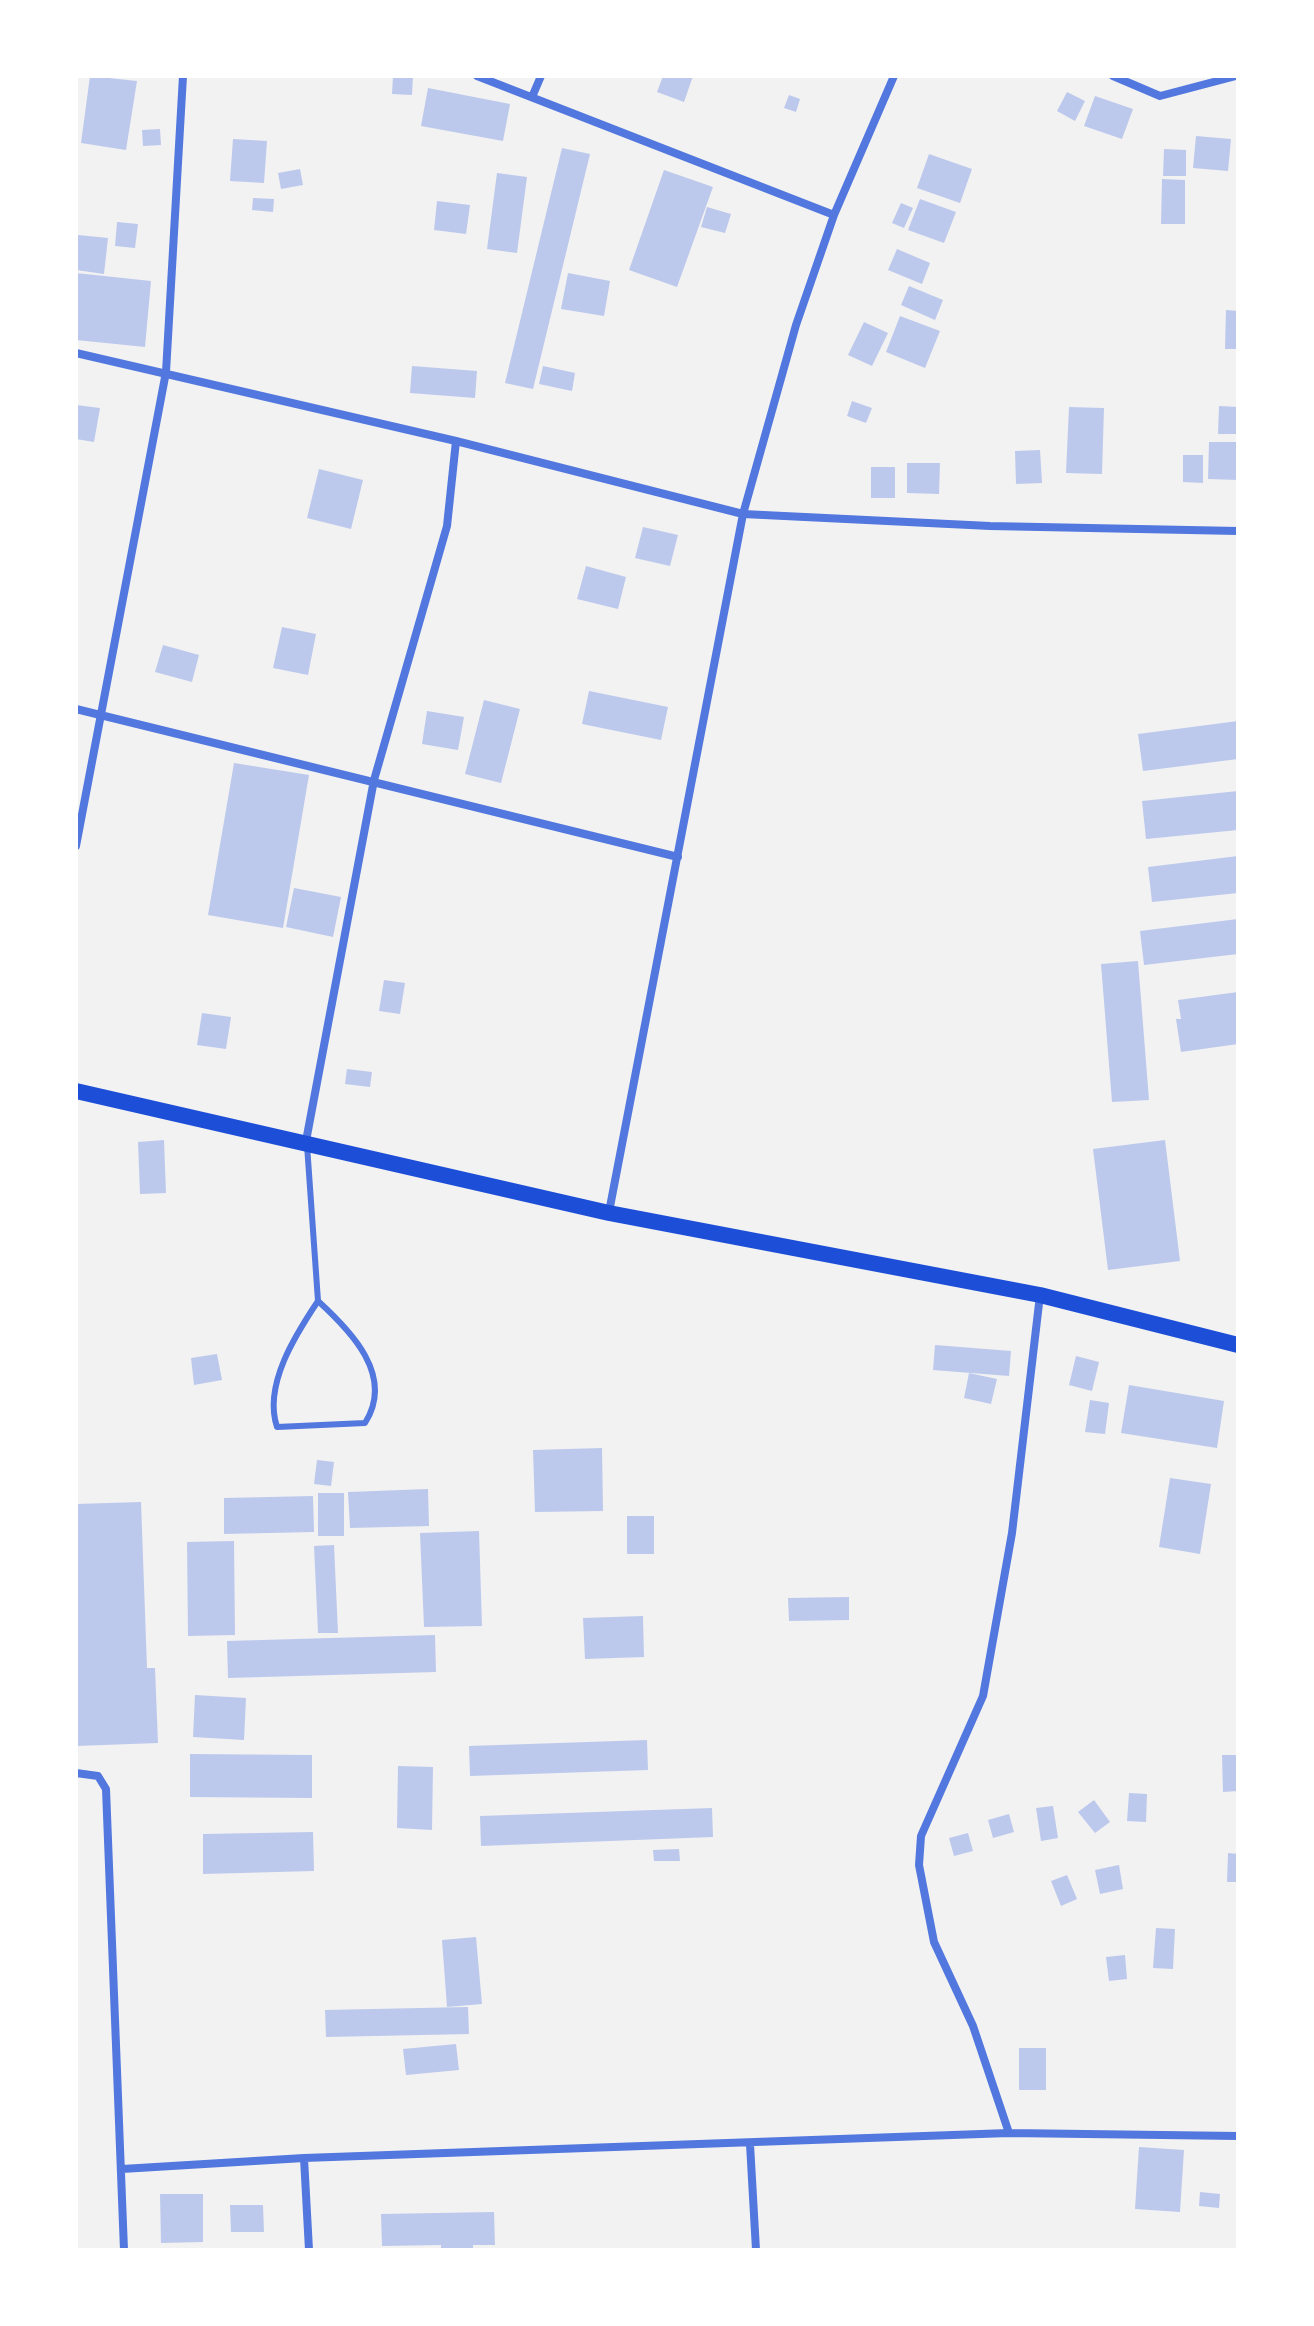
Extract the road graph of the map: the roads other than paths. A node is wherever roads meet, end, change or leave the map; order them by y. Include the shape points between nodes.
1 (183, 76) edge
2 (477, 76) edge
3 (541, 76) edge
4 (894, 76) edge
5 (1113, 76) edge
6 (1236, 76) edge
7 (532, 97) junction
8 (834, 215) junction
9 (76, 353) edge
10 (166, 372) junction
11 (456, 441) junction
12 (743, 514) junction
13 (1238, 531) edge
14 (76, 709) edge
15 (103, 715) junction
16 (374, 780) junction
17 (76, 846) edge
18 (678, 857) junction
19 (76, 1091) edge
20 (306, 1141) junction
21 (609, 1213) junction
22 (1040, 1295) junction
23 (318, 1301) junction
24 (1238, 1345) edge
25 (76, 1773) edge
26 (1009, 2133) junction
27 (1238, 2136) edge
28 (750, 2144) junction
29 (304, 2158) junction
30 (122, 2169) junction
31 (124, 2250) edge
32 (309, 2250) edge
33 (756, 2250) edge

1 - 10 street
2 - 7 street
3 - 7 street
4 - 8 street
5 - 6 street via 1160,96
7 - 8 street
8 - 12 street via 796,325
9 - 10 street
10 - 11 street
10 - 15 street
11 - 12 street
11 - 16 street via 447,526
12 - 13 street
12 - 18 street
14 - 15 street
15 - 16 street
15 - 17 street
16 - 18 street
16 - 20 street
18 - 21 street
19 - 20 main road
20 - 21 main road
20 - 23 lane
21 - 22 main road
22 - 24 main road
22 - 26 street via 1012,1533 983,1696 925,1825 919,1865 934,1942 973,2026
23 - 23 lane via 296,1333 281,1369 273,1415 277,1427 365,1423 373,1411 373,1375 354,1334
25 - 30 street via 98,1776 106,1789
26 - 27 street
26 - 28 street
28 - 29 street
28 - 33 street
29 - 30 street
29 - 32 street
30 - 31 street

